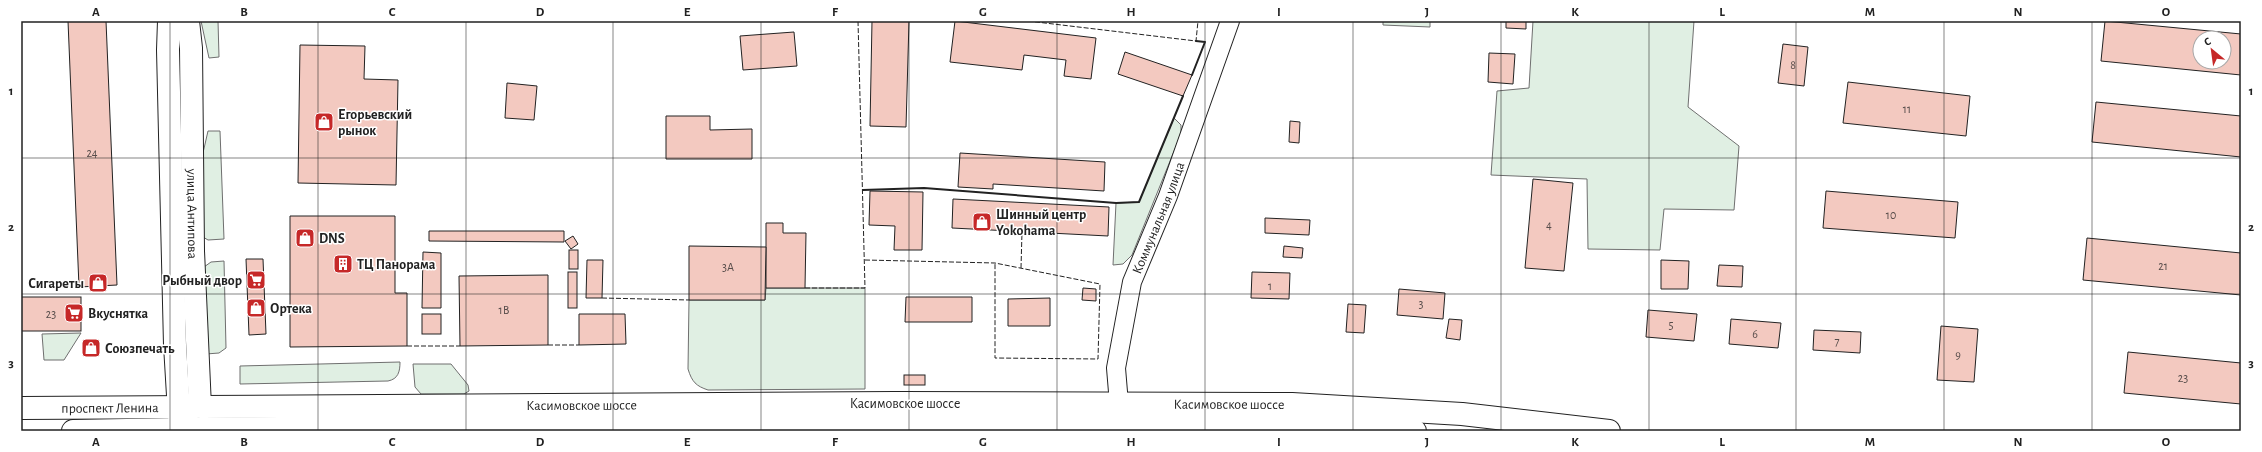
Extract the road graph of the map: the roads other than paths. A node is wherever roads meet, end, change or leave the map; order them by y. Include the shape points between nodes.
1 (169, 21) edge
2 (188, 21) edge
3 (1230, 21) edge
4 (896, 403) junction
5 (977, 403) junction
6 (179, 407) junction
7 (200, 407) junction
8 (21, 408) edge
9 (1120, 412) junction
10 (681, 414) junction
11 (1011, 421) junction
12 (890, 426) edge
13 (932, 428) edge
14 (191, 430) edge
15 (73, 431) edge
16 (978, 431) edge
17 (1415, 431) edge
18 (1609, 431) edge

1 - 6 main road, улица Антипова
2 - 7 main road, улица Антипова via 191,48 193,251
3 - 9 street, Коммунальная улица via 1229,30 1168,196 1132,282 1116,368
4 - 5 main road, Касимовское шоссе
4 - 10 main road, Касимовское шоссе
4 - 13 main road via 912,408
5 - 9 main road, Касимовское шоссе
5 - 13 main road via 942,414
6 - 7 main road, проспект Ленина
6 - 8 main road, проспект Ленина
6 - 14 main road, улица Антипова
7 - 10 main road, Касимовское шоссе
7 - 14 main road, улица Антипова
9 - 11 main road, Касимовское шоссе
9 - 17 main road, Касимовское шоссе
9 - 18 main road, Касимовское шоссе via 1292,404 1462,414
10 - 12 main road, Касимовское шоссе
10 - 14 main road, Касимовское шоссе
11 - 13 main road, Касимовское шоссе
11 - 16 main road
12 - 13 main road, Касимовское шоссе
14 - 15 main road, проспект Ленина

